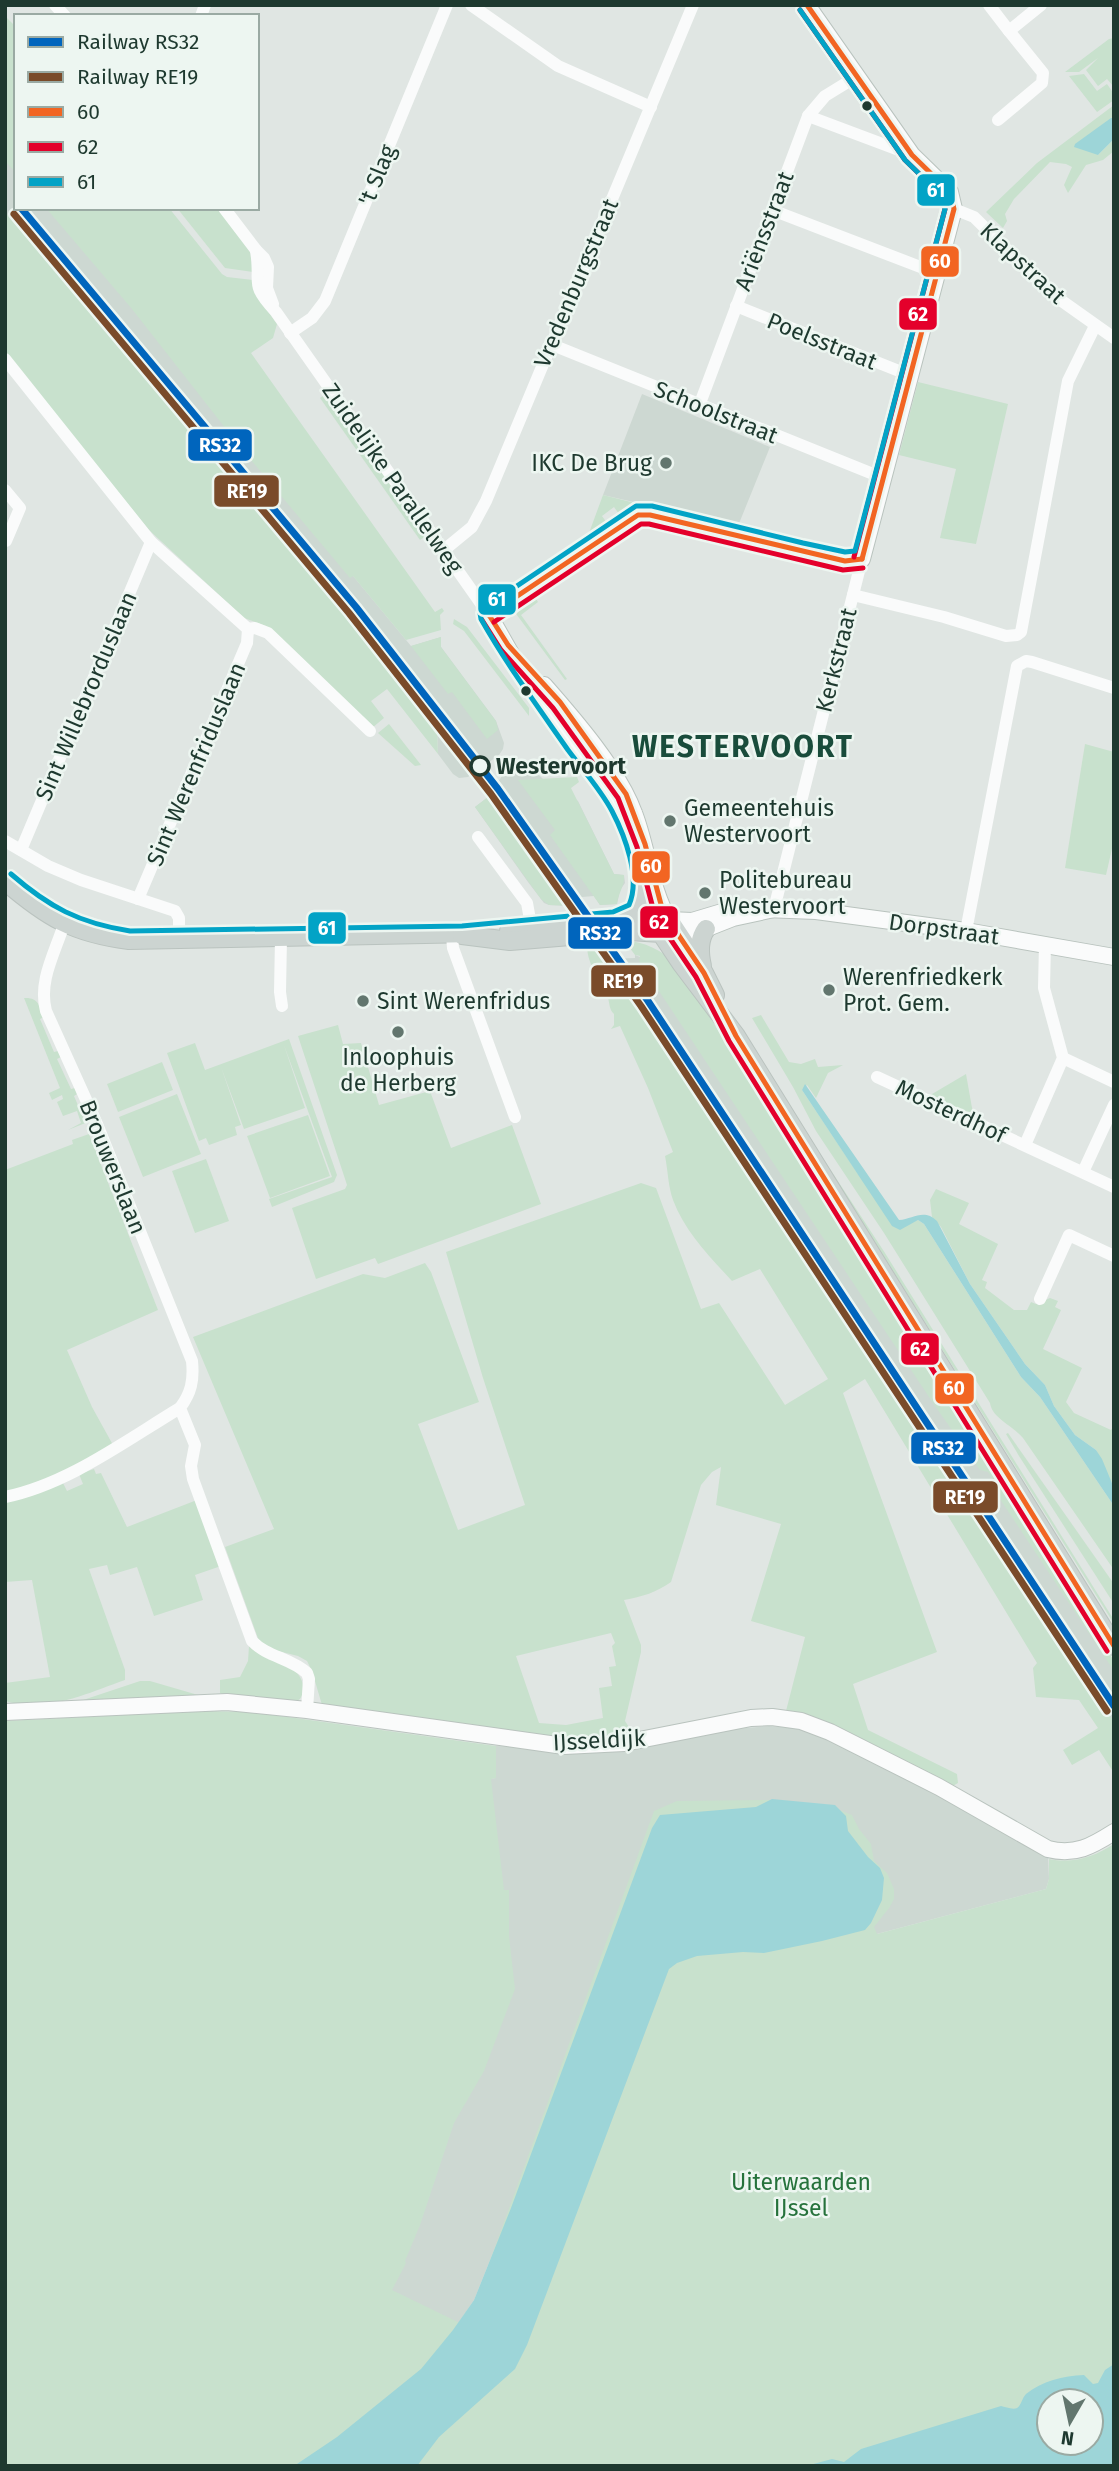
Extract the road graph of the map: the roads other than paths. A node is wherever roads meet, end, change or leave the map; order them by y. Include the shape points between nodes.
1 (447, 5) edge
2 (471, 5) edge
3 (693, 5) edge
4 (807, 5) edge
5 (989, 5) edge
6 (1041, 5) edge
7 (1009, 30) junction
8 (856, 77) junction
9 (651, 107) junction
10 (808, 116) junction
11 (998, 120) dead end
12 (912, 155) junction
13 (772, 209) junction
14 (954, 209) junction
15 (226, 210) edge
16 (936, 273) junction
17 (736, 306) junction
18 (1095, 326) junction
19 (290, 333) junction
20 (1114, 338) edge
21 (550, 344) junction
22 (7, 364) edge
23 (909, 375) junction
24 (699, 406) junction
25 (883, 478) junction
26 (5, 490) edge
27 (6, 541) edge
28 (151, 542) junction
29 (444, 550) junction
30 (862, 559) junction
31 (853, 595) junction
32 (489, 615) junction
33 (248, 629) junction
34 (508, 645) junction
35 (1114, 688) edge
36 (370, 731) dead end
37 (478, 837) dead end
38 (5, 841) edge
39 (21, 850) junction
40 (5, 881) edge
41 (640, 882) junction
42 (138, 899) junction
43 (774, 909) junction
44 (64, 924) junction
45 (613, 927) junction
46 (666, 927) junction
47 (706, 929) junction
48 (966, 931) junction
49 (533, 934) junction
50 (457, 935) junction
51 (281, 939) junction
52 (179, 941) junction
53 (1045, 944) junction
54 (1114, 957) edge
55 (681, 963) junction
56 (704, 973) junction
57 (282, 1006) dead end
58 (736, 1036) junction
59 (1063, 1058) junction
60 (877, 1077) dead end
61 (1114, 1082) edge
62 (1114, 1105) edge
63 (515, 1117) dead end
64 (1025, 1145) junction
65 (1083, 1172) junction
66 (1114, 1187) edge
67 (1114, 1256) edge
68 (1040, 1299) dead end
69 (180, 1408) junction
70 (5, 1497) edge
71 (1114, 1646) edge
72 (307, 1710) junction
73 (5, 1712) edge
74 (1114, 1832) edge

1 - 19 street, 't Slag via 325,301
2 - 9 street via 558,66
3 - 9 street, Vredenburgstraat
4 - 8 street, Klapstraat
5 - 7 street
6 - 7 street
7 - 11 street via 1044,79
8 - 10 street, Ariënsstraat via 825,96
8 - 12 street, Klapstraat
9 - 21 street, Vredenburgstraat
10 - 12 street, Klapstraat
10 - 13 street, Ariënsstraat
12 - 14 street, Klapstraat via 950,192
13 - 16 street
13 - 17 street, Ariënsstraat
14 - 16 street, Kerkstraat
14 - 18 street, Klapstraat via 974,217 1052,294
15 - 19 street, Zuidelijke Parallelweg via 264,258 267,288
16 - 23 street, Kerkstraat
17 - 23 street, Poelsstraat
17 - 24 street, Ariënsstraat
18 - 20 street, Klapstraat
18 - 31 street via 1068,381 1017,635 1006,636
19 - 29 street, Zuidelijke Parallelweg
21 - 24 street, Schoolstraat
21 - 29 street, Vredenburgstraat via 478,518
22 - 28 street
23 - 25 street, Kerkstraat
24 - 25 street, Schoolstraat
25 - 30 street, Kerkstraat
26 - 27 street via 20,508
28 - 33 street
28 - 39 street, Sint Willebrorduslaan
29 - 32 street, Zuidelijke Parallelweg
30 - 31 street, Kerkstraat
30 - 32 street via 834,559 638,515
31 - 43 street, Kerkstraat
32 - 34 street, Zuidelijke Parallelweg
33 - 36 street via 268,633
33 - 42 street, Sint Werenfriduslaan via 247,643
34 - 41 street, Zuidelijke Parallelweg via 618,804 631,831
34 - 46 street, Zuidelijke Parallelweg via 560,702 626,794 645,844
35 - 48 street via 1032,662 1021,663 1015,672
37 - 49 street via 525,899
38 - 39 street
39 - 42 street via 81,880
40 - 44 main road, Dorpstraat
41 - 45 main road via 638,907
41 - 46 street, Zuidelijke Parallelweg
42 - 52 street via 175,911
43 - 46 street, Dorpstraat via 732,909
43 - 47 street, Dorpstraat
43 - 48 street, Dorpstraat
44 - 52 main road, Dorpstraat via 120,939
44 - 69 street, Brouwerslaan via 46,975 44,1004 192,1361 192,1386
45 - 46 main road, Dorpstraat
45 - 49 main road, Dorpstraat
45 - 55 main road via 654,943
46 - 47 street, Dorpstraat via 691,934
46 - 55 main road
46 - 56 main road
47 - 56 main road via 700,948
48 - 53 street, Dorpstraat
49 - 50 main road, Dorpstraat via 510,941
50 - 51 main road, Dorpstraat
50 - 63 street via 453,948
51 - 52 main road, Dorpstraat
51 - 57 street
53 - 54 street, Dorpstraat
53 - 59 street via 1044,988
55 - 58 main road
56 - 58 main road
58 - 71 main road
59 - 61 street
59 - 64 street, Mosterdhof
60 - 64 street, Mosterdhof
62 - 65 street
64 - 65 street, Mosterdhof
65 - 66 street, Mosterdhof
67 - 68 street via 1069,1235
69 - 70 street via 71,1472
69 - 72 street via 195,1445 193,1479 252,1641 307,1673
72 - 73 street, IJsseldijk via 228,1702
72 - 74 street, IJsseldijk via 564,1746 624,1744 751,1718 801,1721 939,1787 1048,1849 1065,1853 1086,1849

